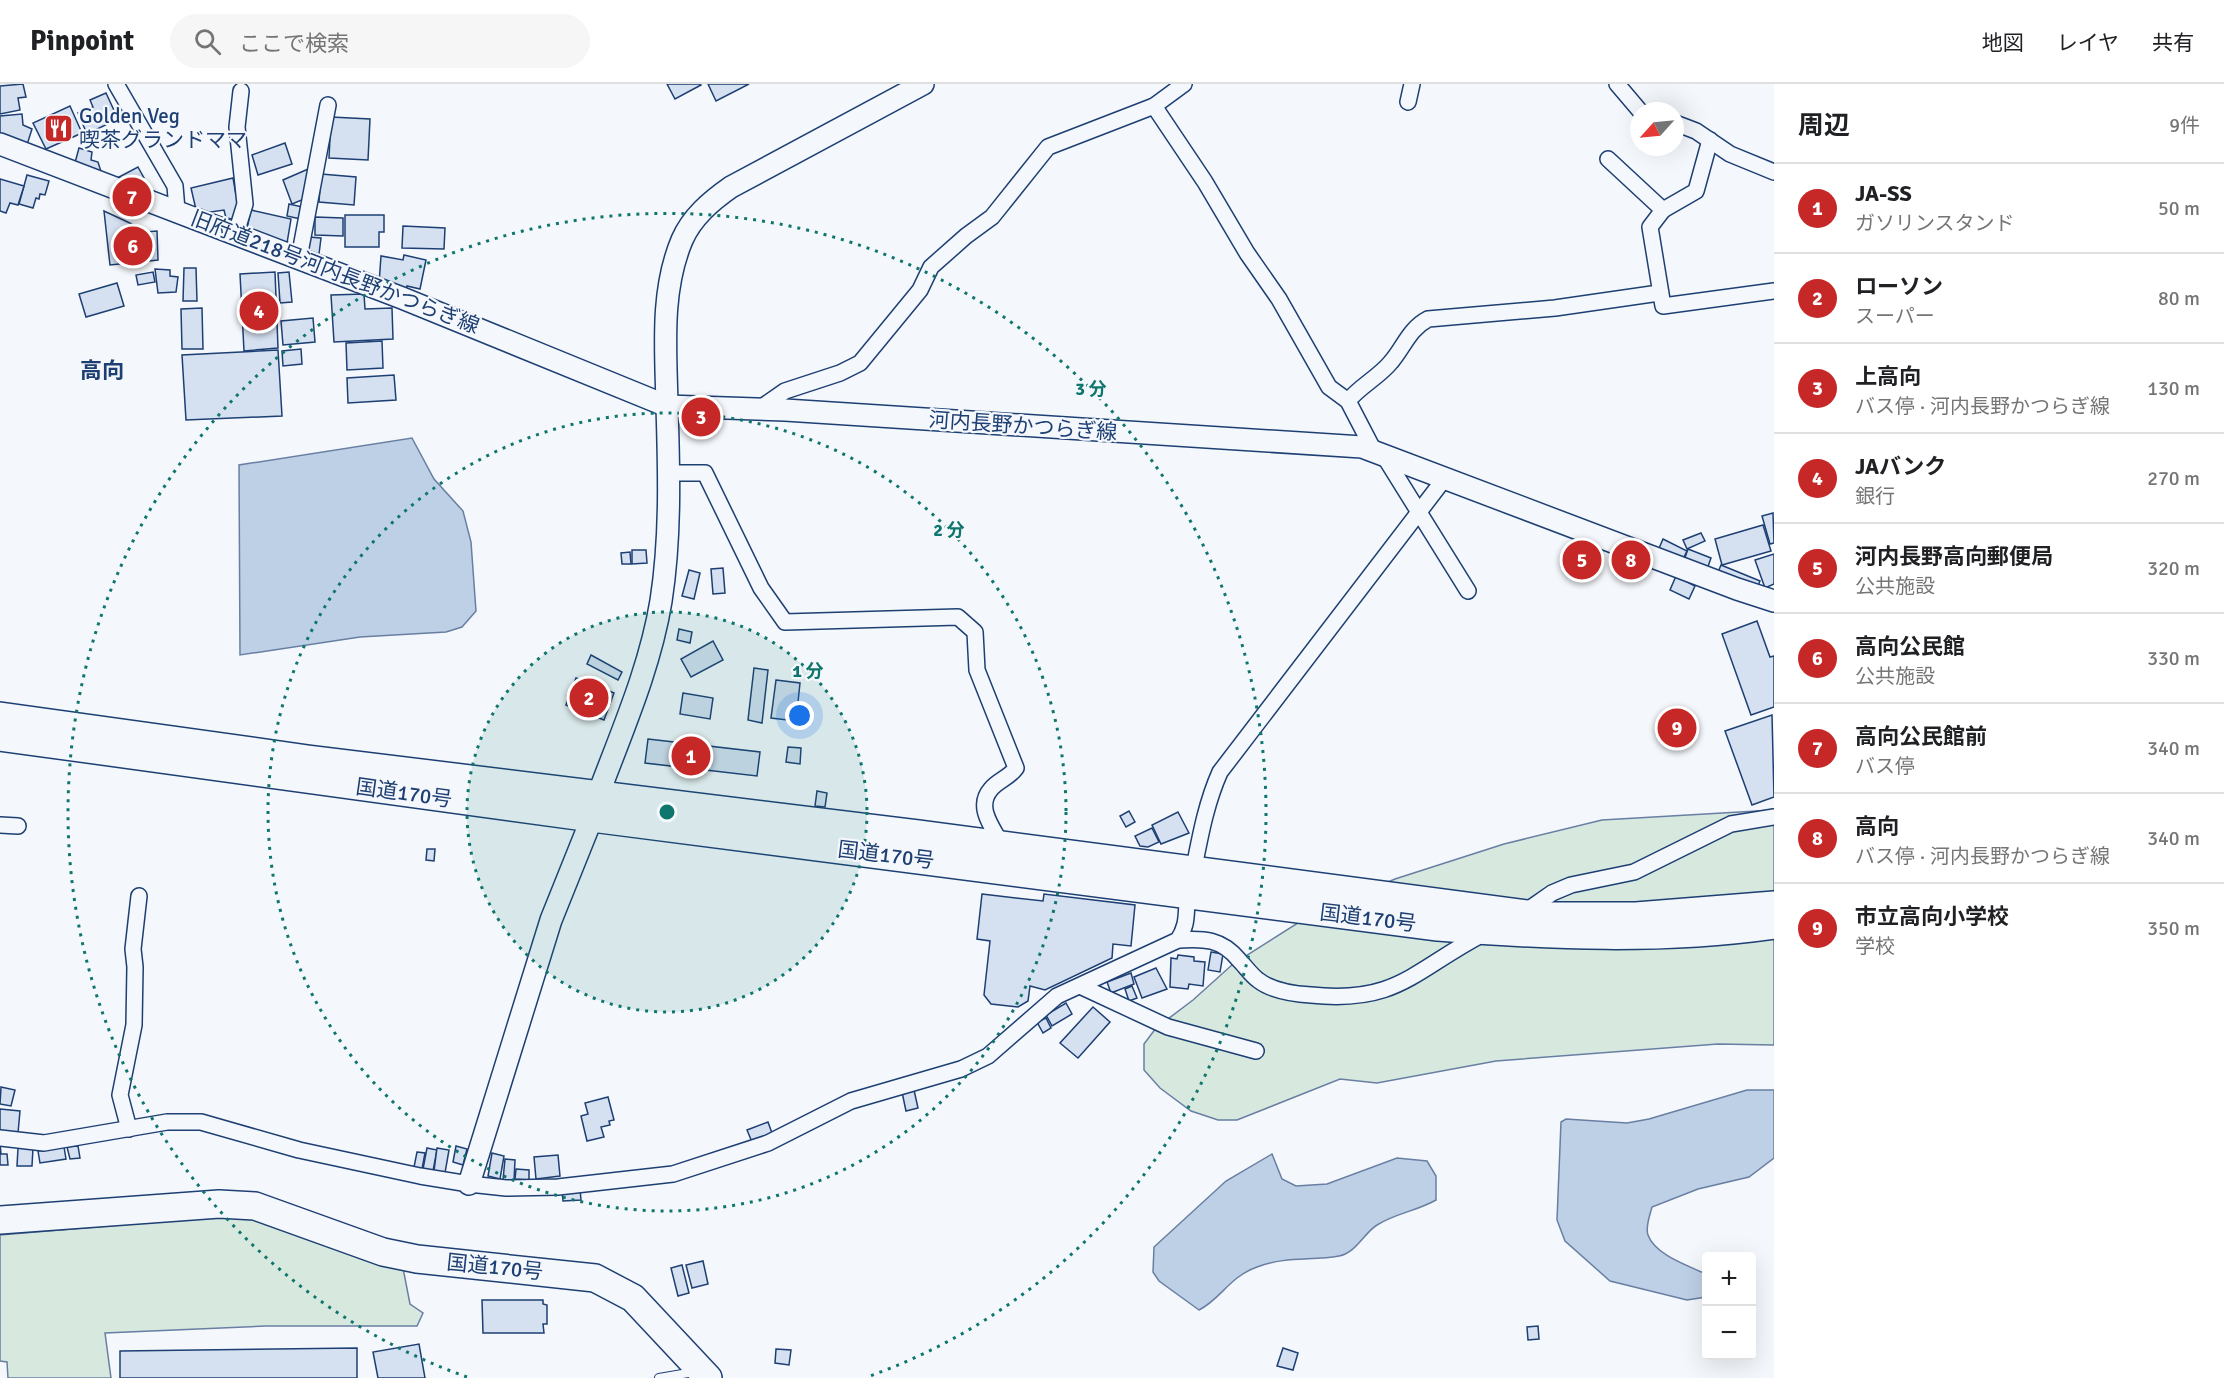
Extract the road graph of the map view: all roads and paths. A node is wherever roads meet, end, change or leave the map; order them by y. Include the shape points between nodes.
1 (116, 84) edge
2 (923, 84) edge
3 (1184, 84) edge
4 (1412, 84) edge
5 (1617, 84) edge
6 (241, 91) dead end
7 (1408, 102) dead end
8 (1632, 102) edge
9 (328, 105) dead end
10 (1154, 106) junction
11 (1684, 126) edge
12 (1710, 140) junction
13 (0, 144) edge
14 (1608, 159) dead end
15 (1774, 172) edge
16 (177, 210) junction
17 (1664, 210) junction
18 (236, 233) junction
19 (299, 258) junction
20 (1774, 291) edge
21 (1659, 293) junction
22 (1348, 401) junction
23 (667, 406) junction
24 (759, 409) junction
25 (1379, 453) junction
26 (668, 473) junction
27 (1444, 478) junction
28 (1418, 513) junction
29 (1468, 591) dead end
30 (1774, 601) edge
31 (0, 716) edge
32 (0, 737) edge
33 (595, 807) junction
34 (1774, 817) edge
35 (0, 825) edge
36 (18, 826) dead end
37 (1002, 845) junction
38 (1191, 883) junction
39 (139, 896) dead end
40 (1774, 905) edge
41 (1522, 914) junction
42 (1774, 925) edge
43 (1488, 931) junction
44 (1178, 940) junction
45 (1080, 986) junction
46 (1256, 1051) dead end
47 (129, 1129) junction
48 (0, 1138) edge
49 (469, 1184) junction
50 (0, 1220) edge
51 (704, 1374) edge
52 (659, 1378) edge

1 - 16 street via 175,186
2 - 23 street via 730,187 708,203 695,219 675,258 669,290 665,324
3 - 10 street
4 - 7 street
5 - 8 street
6 - 18 street via 237,126 245,204
9 - 19 street
10 - 22 street via 1279,299 1329,387
10 - 24 street via 1048,147 992,217 931,267 920,291 860,363 785,391
11 - 12 street
12 - 15 street via 1730,154
12 - 17 street via 1696,190
13 - 16 street, 旧府道218号河内長野かつらぎ線
14 - 17 street
16 - 18 street, 旧府道218号河内長野かつらぎ線
17 - 21 street via 1650,227
18 - 19 street, 旧府道218号河内長野かつらぎ線
19 - 23 street, 旧府道218号河内長野かつらぎ線
20 - 21 street via 1662,306
21 - 22 street via 1555,308 1428,319 1416,325 1390,364 1357,389
22 - 25 street
23 - 24 street, 河内長野かつらぎ線
23 - 26 street
24 - 25 street, 河内長野かつらぎ線 via 1362,447
25 - 27 street, 河内長野かつらぎ線
25 - 28 street
26 - 33 street via 661,600 649,657
26 - 37 street via 705,473 761,588 785,622 958,617 975,632 977,670 1016,768 991,788 985,799 985,813
27 - 28 street
27 - 30 street, 河内長野かつらぎ線
28 - 29 street
28 - 38 street via 1220,772 1208,801
31 - 33 highway, 国道170号
32 - 33 highway, 国道170号
33 - 37 highway, 国道170号
33 - 38 highway, 国道170号
33 - 49 street via 551,920
34 - 41 street via 1731,824 1634,872 1570,885
35 - 36 street
37 - 38 highway, 国道170号
38 - 41 highway, 国道170号
38 - 43 highway, 国道170号
38 - 44 street via 1187,927
39 - 47 street via 133,949 134,1025 120,1095
40 - 41 highway, 国道170号 via 1636,916
42 - 43 highway, 国道170号 via 1638,935 1541,936
43 - 44 street via 1450,951 1412,979 1358,998 1295,994 1271,987 1257,980 1230,948 1215,941
44 - 45 street
45 - 46 street via 1168,1027
45 - 49 street via 1057,996 988,1056 961,1069 851,1101 768,1143 720,1161 673,1174 558,1187
47 - 48 street via 44,1143
47 - 49 street via 167,1122 201,1122 299,1149
50 - 51 highway, 国道170号 via 219,1203 255,1206 383,1252 595,1278 633,1298
51 - 52 lane

